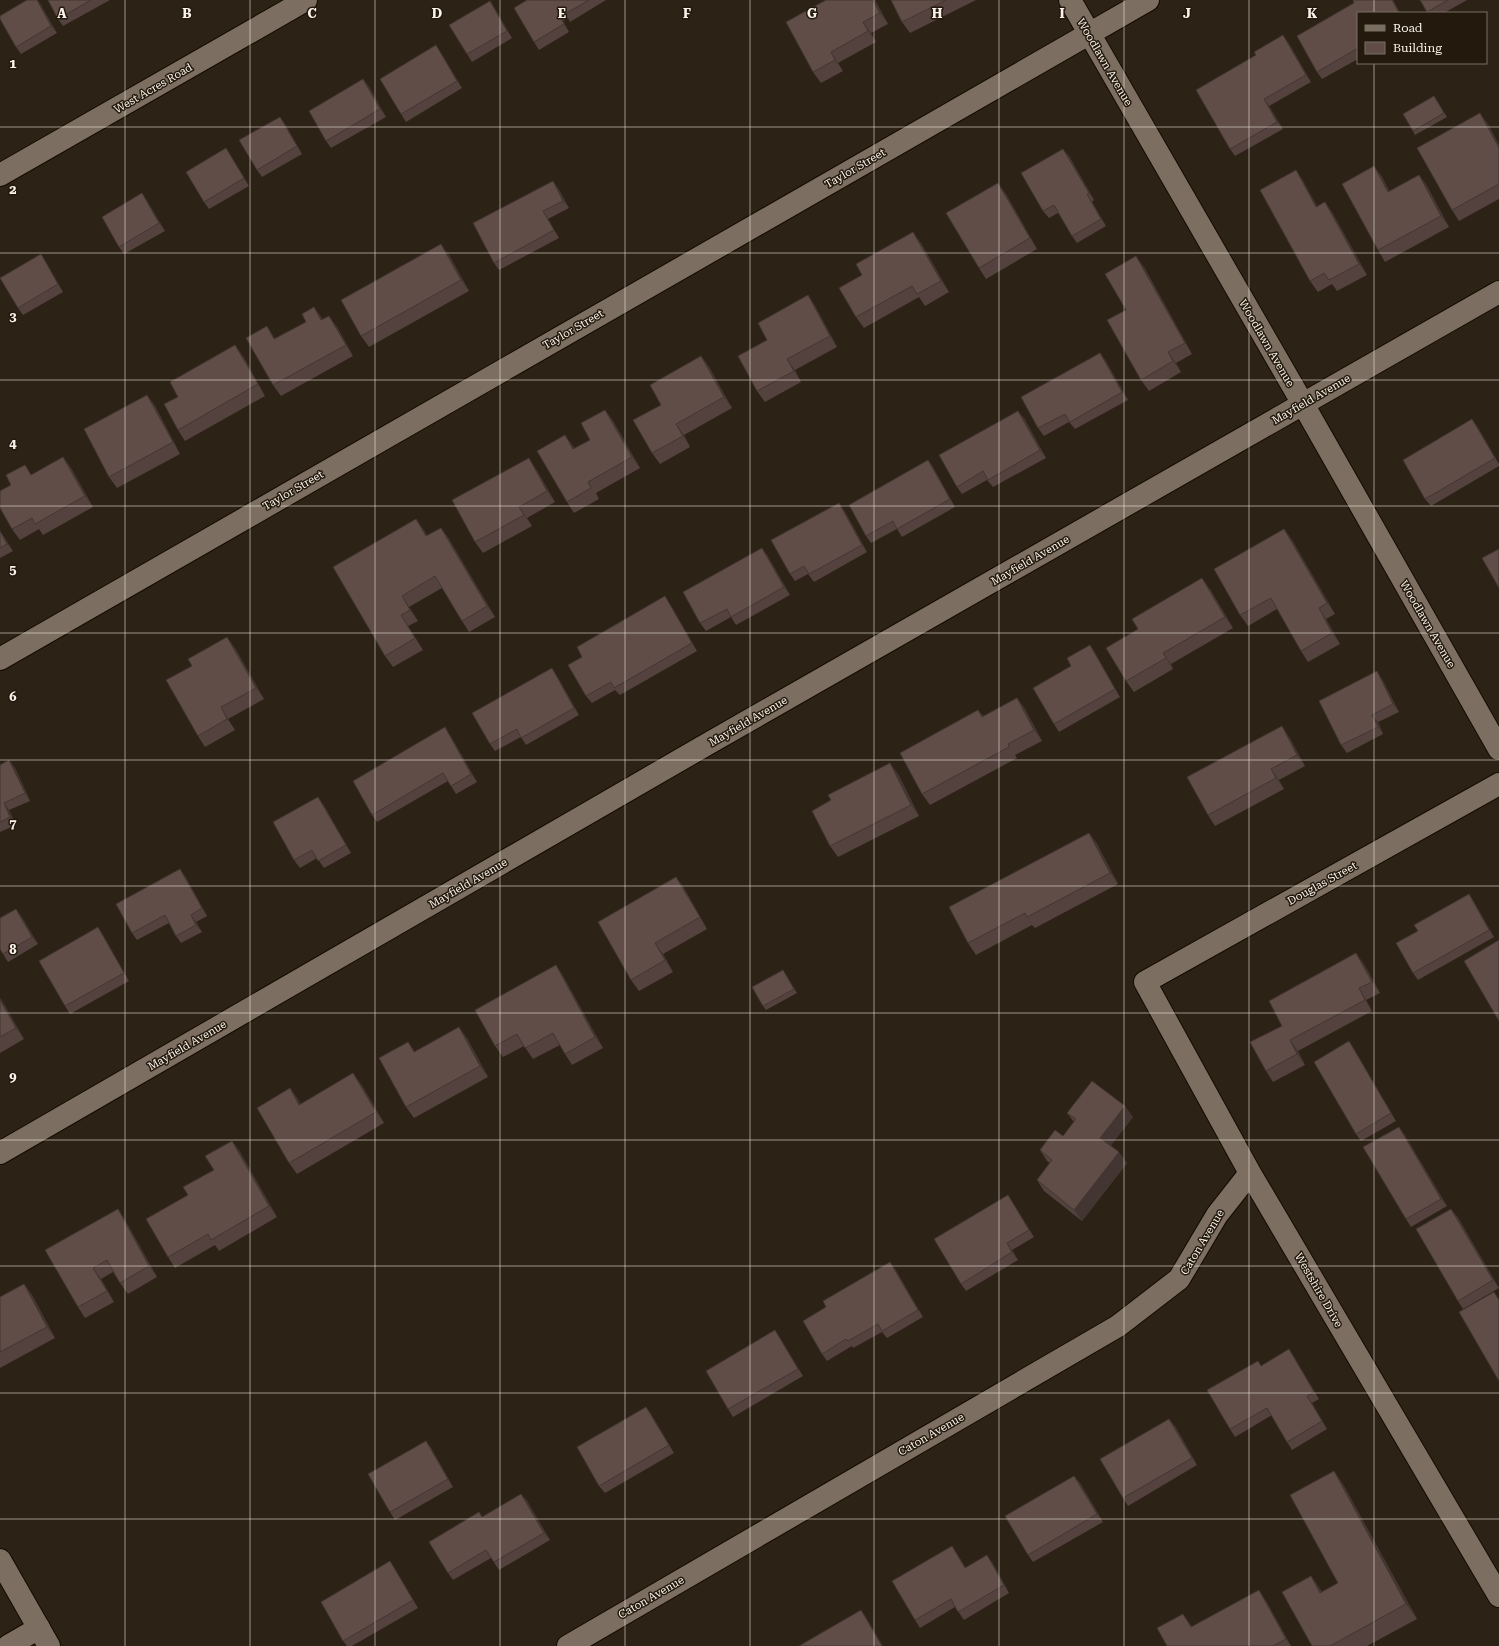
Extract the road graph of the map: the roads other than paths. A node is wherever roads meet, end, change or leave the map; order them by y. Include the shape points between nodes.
1 (306, 0) edge
2 (1070, 0) edge
3 (1148, 0) edge
4 (1089, 34) junction
5 (0, 176) edge
6 (1499, 292) edge
7 (1303, 404) junction
8 (0, 659) edge
9 (1499, 749) edge
10 (1499, 784) edge
11 (1145, 982) joint
12 (0, 1153) edge
13 (1250, 1173) junction
14 (0, 1560) edge
15 (1499, 1596) edge
16 (44, 1637) edge
17 (8, 1646) edge
18 (568, 1646) edge

1 - 5 street, West Acres Road
2 - 4 street, Woodlawn Avenue
3 - 4 street, Taylor Street
4 - 7 street, Woodlawn Avenue
4 - 8 street, Taylor Street
6 - 7 street, Mayfield Avenue
7 - 9 street, Woodlawn Avenue
7 - 12 street, Mayfield Avenue
10 - 11 street, Douglas Street
11 - 13 street, Westshire Drive
13 - 15 street, Westshire Drive
13 - 18 street, Caton Avenue via 1217,1215 1179,1279 1118,1326
14 - 16 street
16 - 17 street

